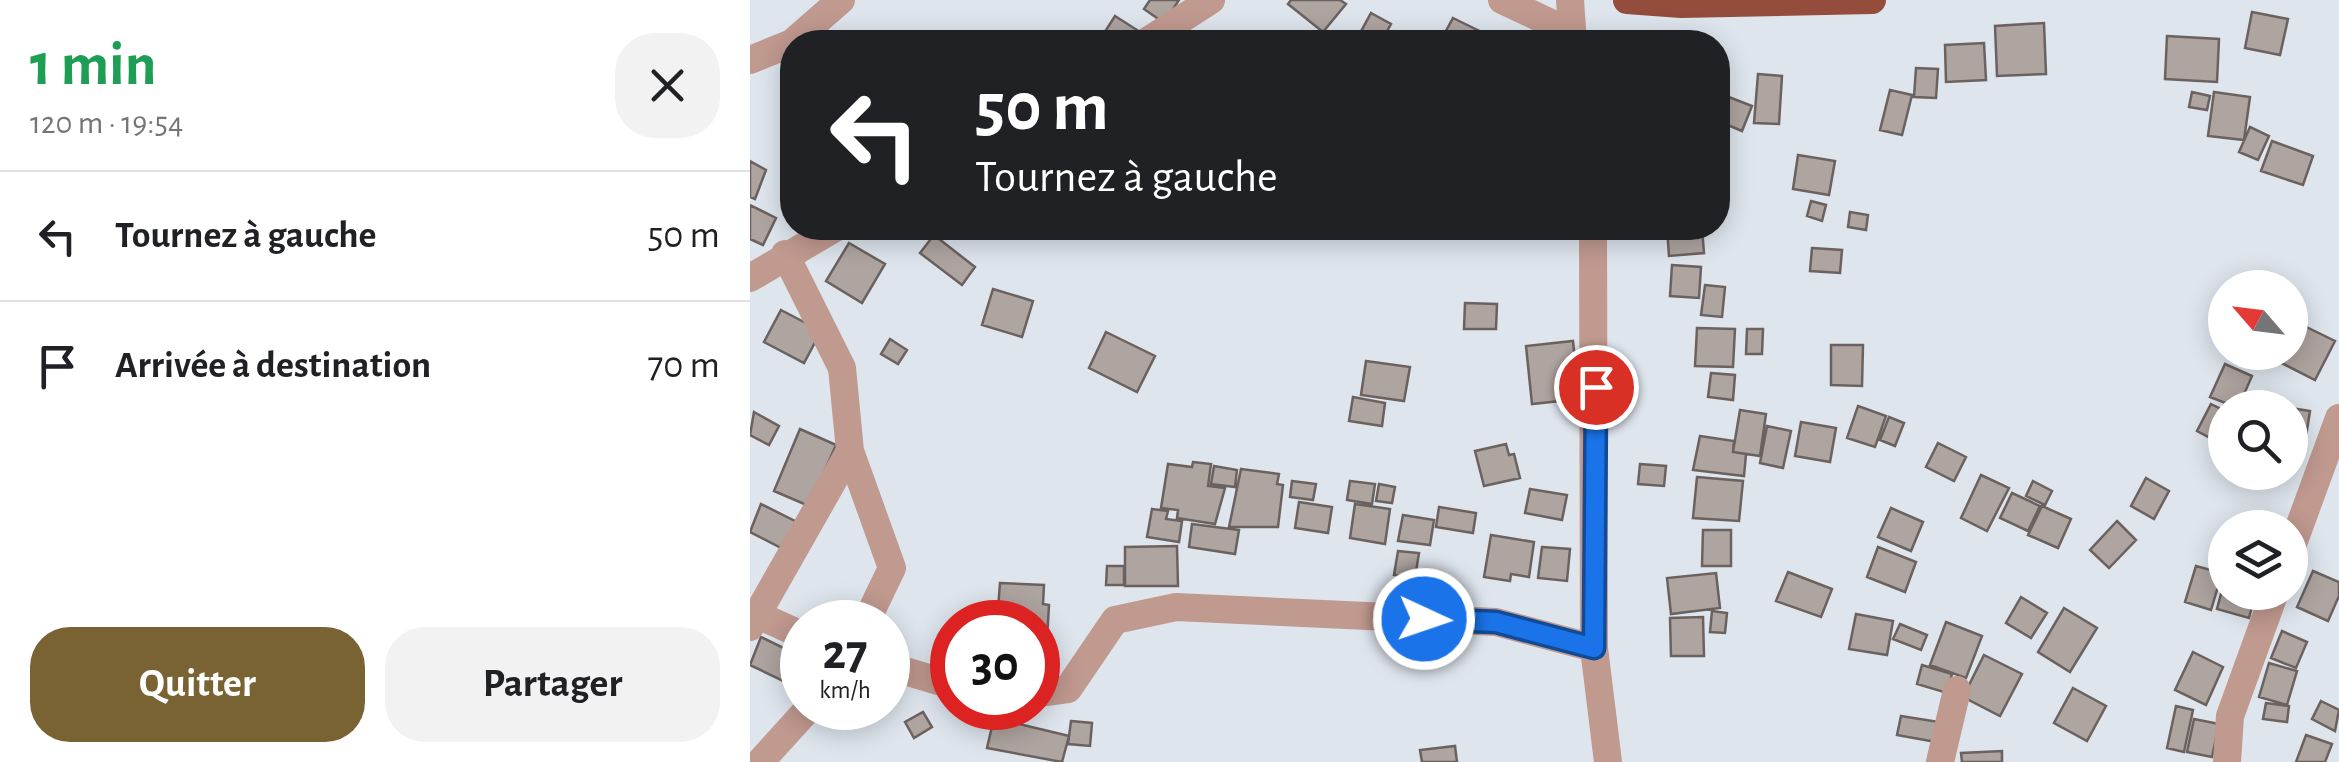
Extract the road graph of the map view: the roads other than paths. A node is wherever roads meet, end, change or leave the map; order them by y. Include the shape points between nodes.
1 (841, 0) edge
2 (1212, 0) edge
3 (1502, 0) edge
4 (1570, 0) edge
5 (1628, 0) edge
6 (1872, 0) edge
7 (808, 30) edge
8 (1165, 30) edge
9 (1557, 30) edge
10 (1572, 30) edge
11 (780, 48) edge
12 (750, 60) edge
13 (812, 240) edge
14 (1593, 240) edge
15 (785, 254) junction
16 (750, 278) edge
17 (2339, 418) edge
18 (850, 451) junction
19 (2305, 510) edge
20 (877, 600) edge
21 (2268, 610) edge
22 (755, 621) edge
23 (780, 628) edge
24 (1594, 648) junction
25 (1060, 689) edge
26 (1957, 690) dead end
27 (790, 730) edge
28 (760, 762) edge
29 (1608, 762) edge
30 (1940, 762) edge
31 (2227, 762) edge

1 - 7 street
2 - 8 street
3 - 9 street
4 - 10 street
5 - 6 highway
11 - 12 street
13 - 15 street
14 - 24 street
15 - 16 street
15 - 18 street via 842,368
17 - 19 street
18 - 20 street via 892,568
18 - 22 street
21 - 31 street via 2230,716
22 - 23 street
24 - 25 street via 1496,622 1176,607 1115,620 1068,688
24 - 29 street
26 - 30 street
27 - 28 street

